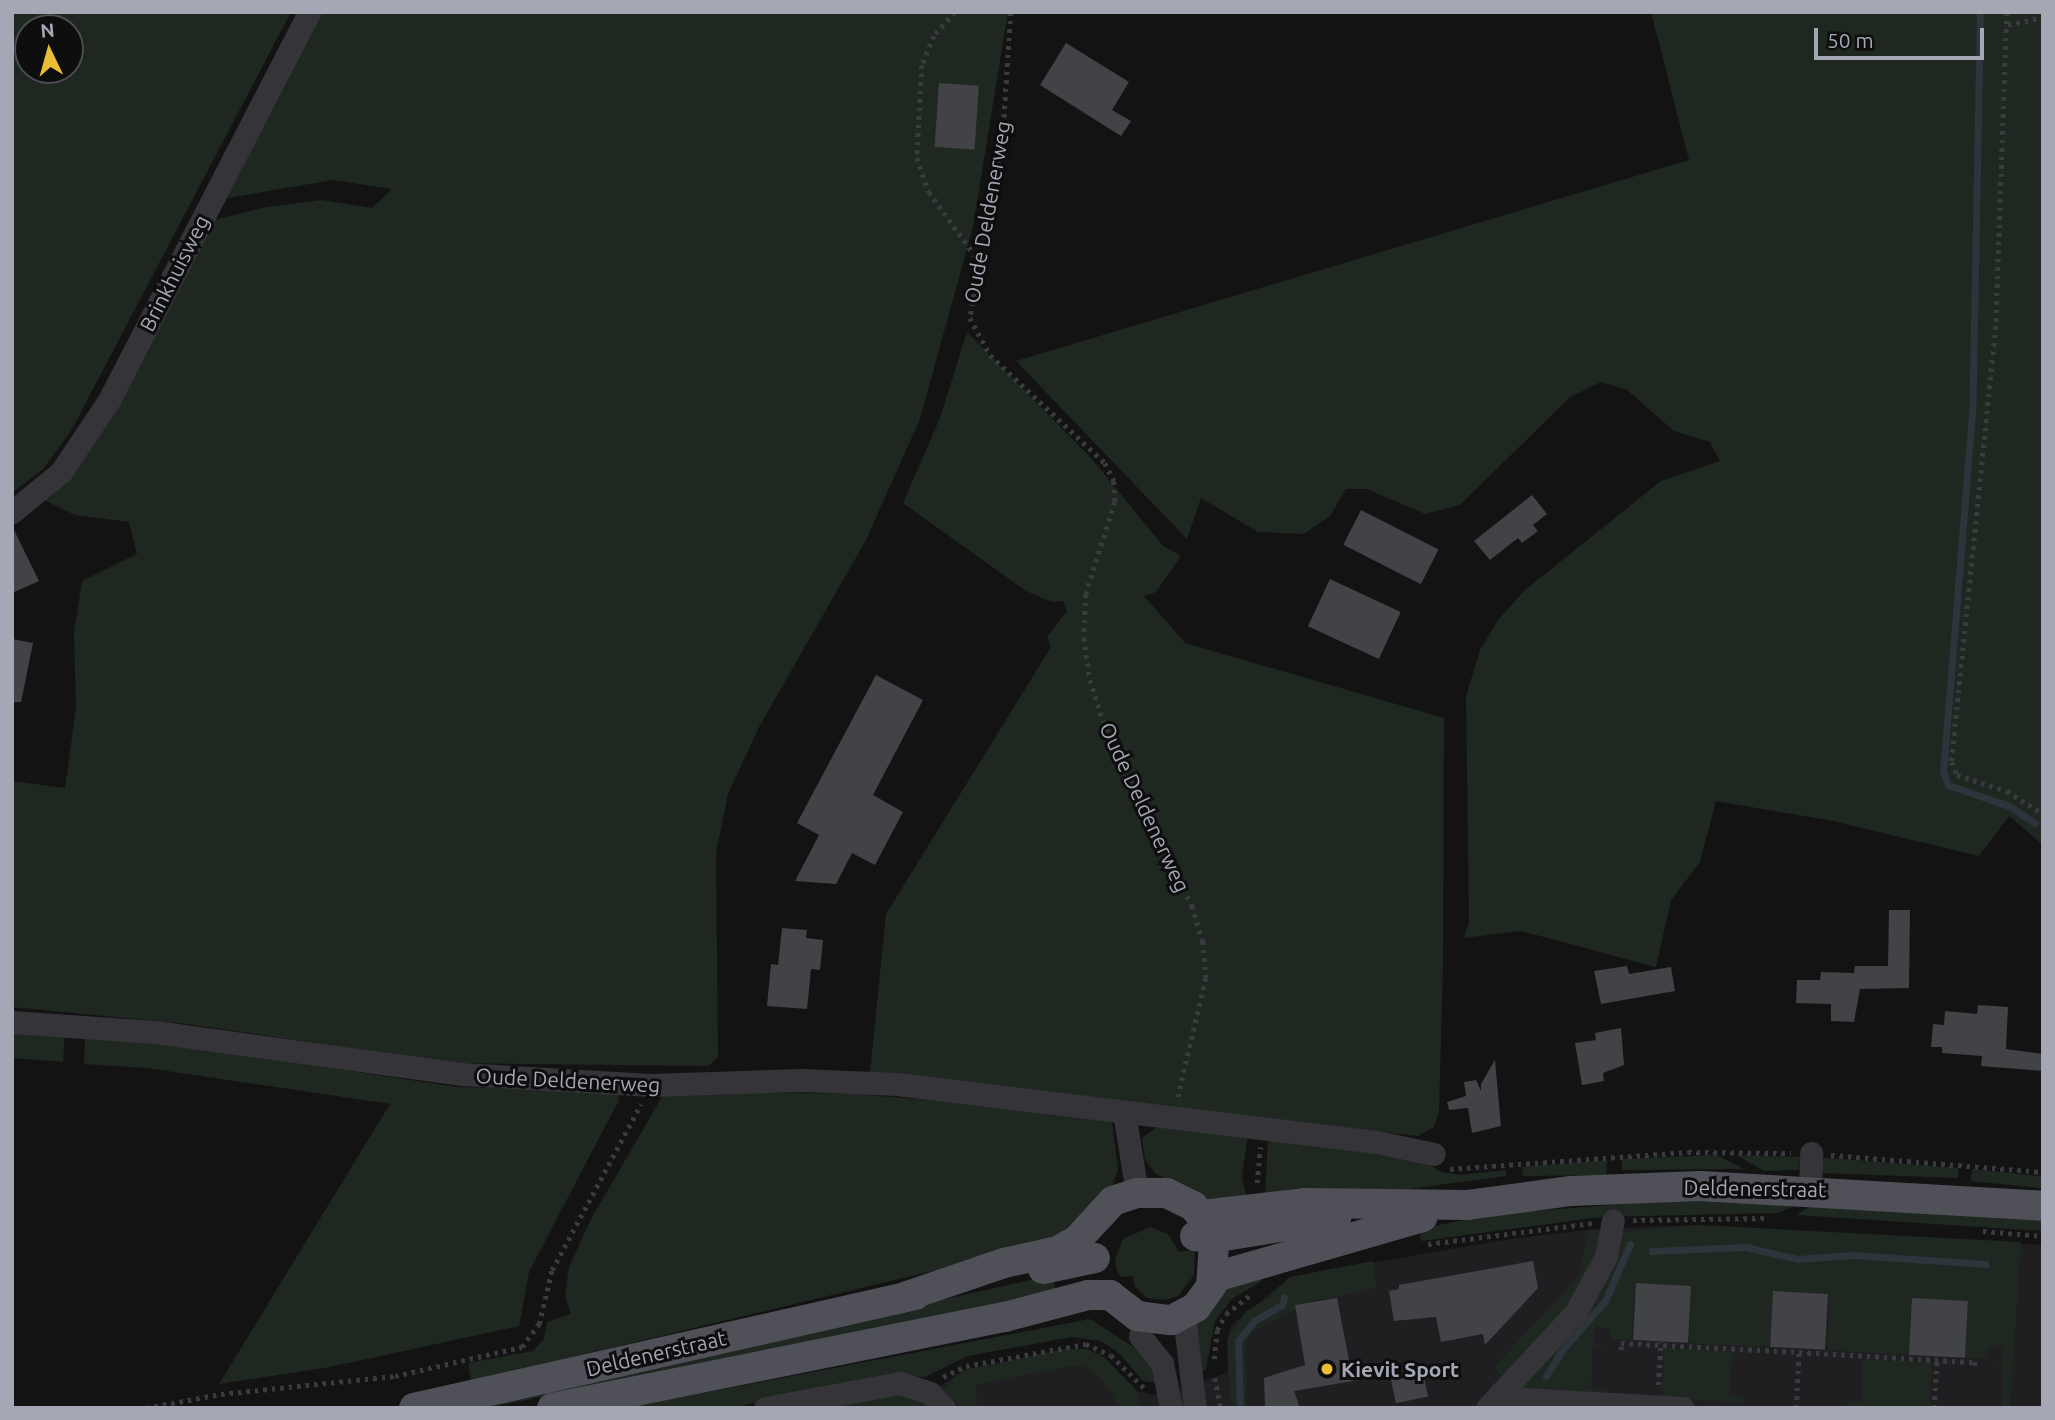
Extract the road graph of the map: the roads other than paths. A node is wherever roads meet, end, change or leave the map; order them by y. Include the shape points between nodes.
1 (309, 12) edge
2 (12, 512) edge
3 (12, 1023) edge
4 (1124, 1112) junction
5 (1811, 1153) road end
6 (1430, 1154) road end
7 (1810, 1189) junction
8 (1133, 1202) junction
9 (1467, 1205) junction
10 (2043, 1206) edge
11 (1613, 1221) road end
12 (1207, 1227) junction
13 (1086, 1249) junction
14 (1215, 1277) junction
15 (1101, 1302) junction
16 (1184, 1316) junction
17 (1140, 1336) joint
18 (1169, 1397) edge
19 (937, 1400) edge
20 (1494, 1401) edge
21 (598, 1402) edge
22 (1657, 1406) edge
23 (414, 1408) edge
24 (552, 1408) edge
25 (765, 1408) edge
26 (1195, 1408) edge
27 (1683, 1408) edge

1 - 2 street, Brinkhuisweg via 109,400 61,472
3 - 4 street, Oude Deldenerweg via 155,1032 461,1074 651,1085 847,1081
4 - 6 street, Oude Deldenerweg via 1377,1142
4 - 8 street
5 - 7 street
7 - 9 main road, Deldenerstraat via 1634,1187
7 - 10 main road, Deldenerstraat
8 - 12 main road via 1182,1221 1191,1234
8 - 13 main road
9 - 12 main road, Deldenerstraat via 1384,1207 1361,1215
9 - 14 main road, Deldenerstraat
11 - 20 street via 1606,1256 1576,1311
12 - 14 main road
13 - 15 main road
13 - 23 main road, Deldenerstraat via 898,1299
14 - 16 main road via 1204,1298
15 - 16 main road via 1119,1299 1131,1313 1148,1320
15 - 17 main road
15 - 21 main road, Deldenerstraat via 1055,1300 1005,1317
16 - 26 street via 1201,1377
17 - 18 street via 1162,1363
19 - 25 street via 900,1383
20 - 22 street
21 - 24 main road, Deldenerstraat
22 - 27 street

